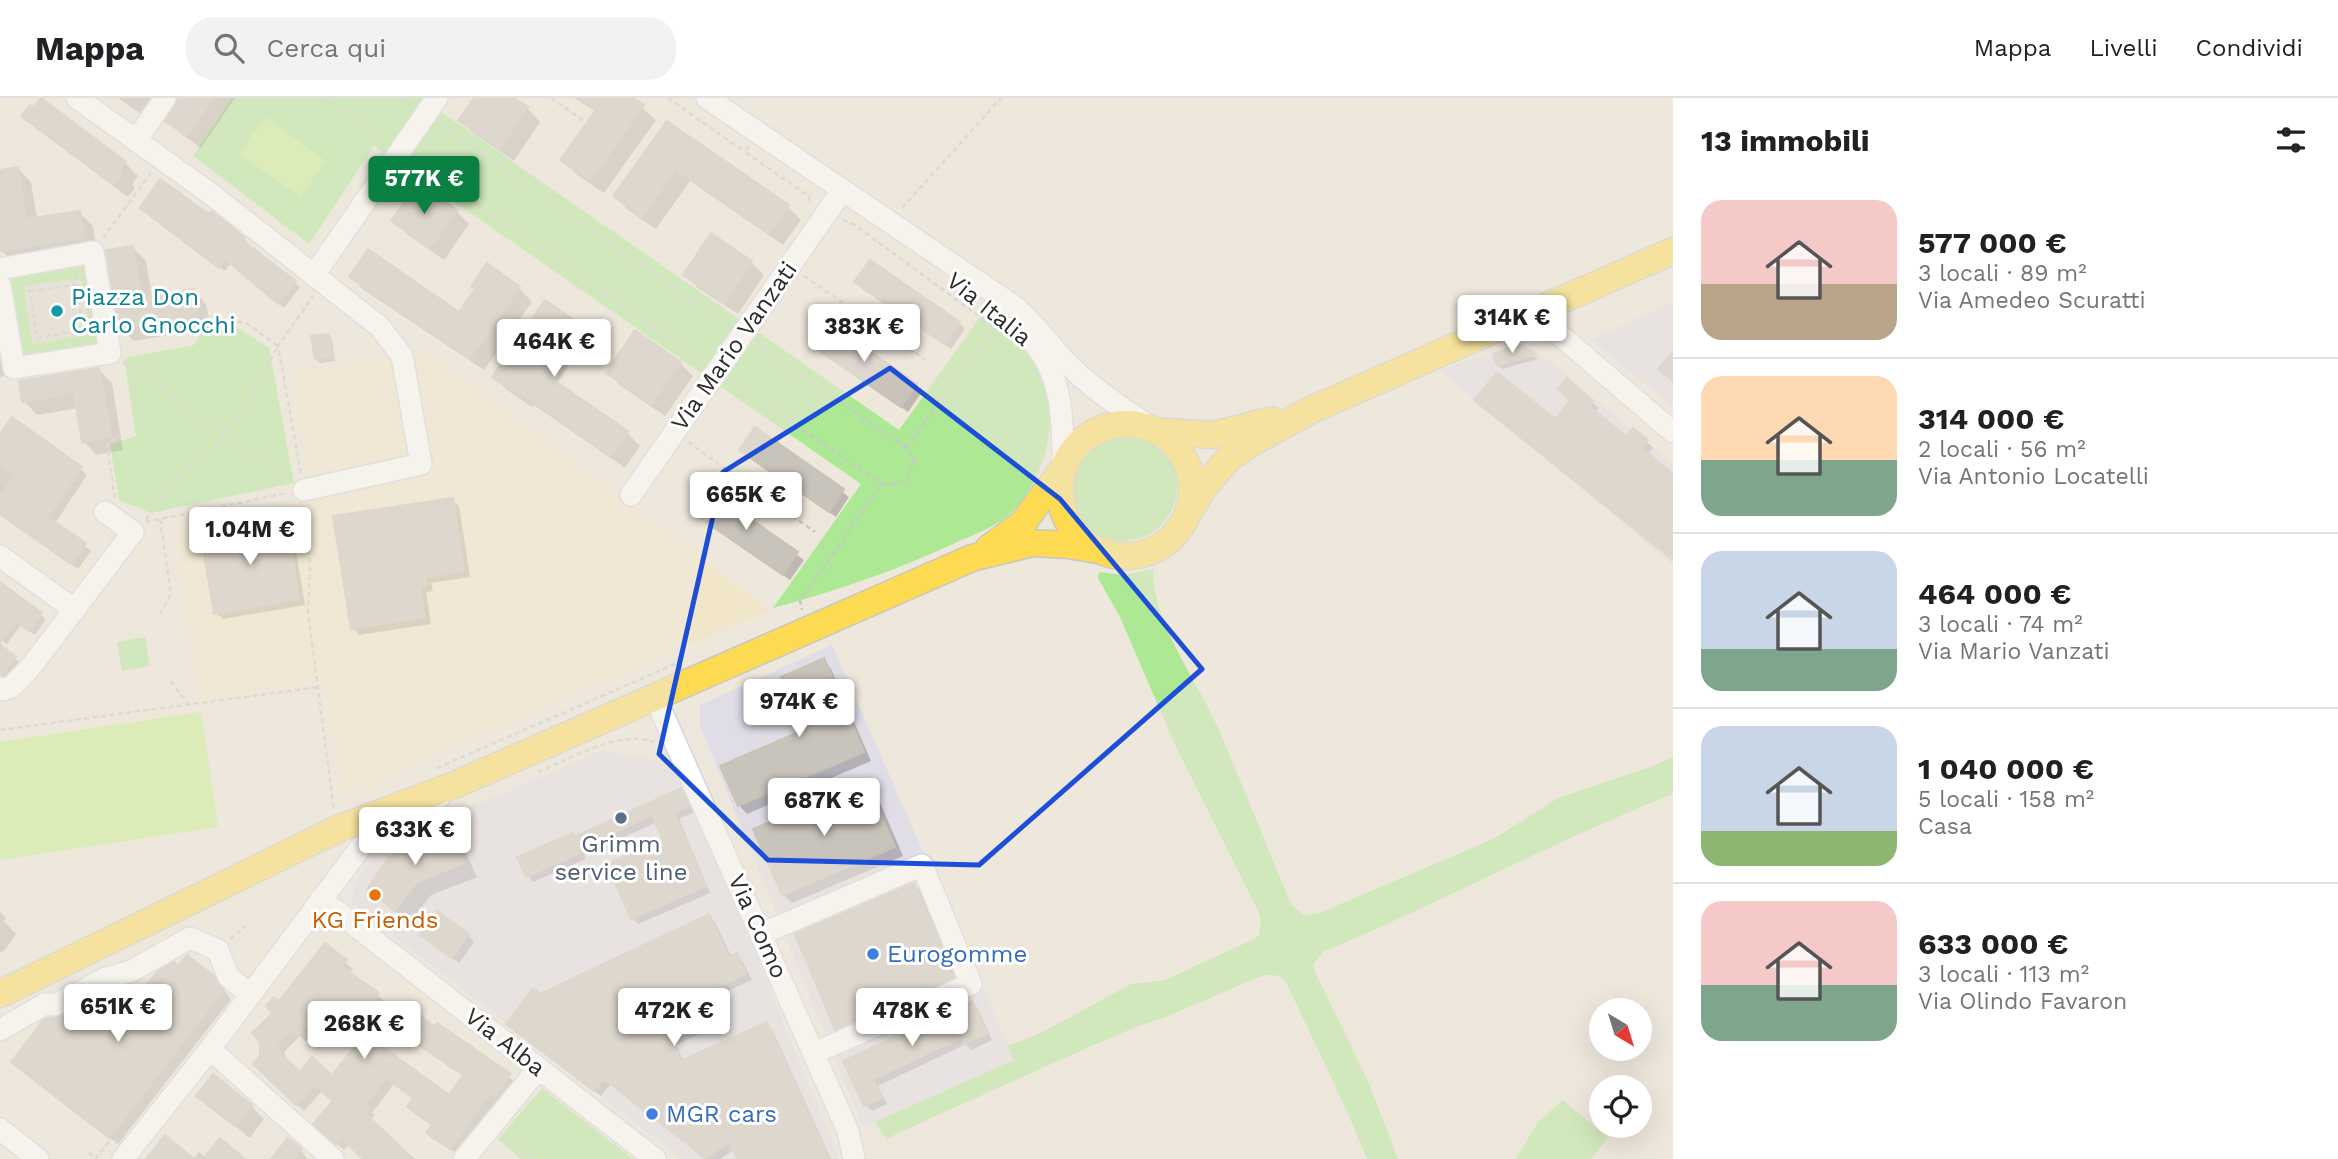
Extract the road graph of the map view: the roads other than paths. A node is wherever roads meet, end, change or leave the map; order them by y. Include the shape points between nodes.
1 (77, 98) edge
2 (165, 98) edge
3 (691, 98) edge
4 (707, 98) edge
5 (432, 106) edge
6 (136, 141) junction
7 (791, 156) junction
8 (831, 207) junction
9 (898, 227) junction
10 (1673, 251) edge
11 (5, 279) edge
12 (318, 279) junction
13 (1533, 312) junction
14 (1311, 410) junction
15 (1156, 431) junction
16 (1673, 432) edge
17 (1063, 469) junction
18 (304, 490) road end
19 (631, 495) dead end
20 (110, 506) road end
21 (1189, 510) junction
22 (1098, 550) junction
23 (0, 556) edge
24 (972, 558) junction
25 (75, 610) junction
26 (0, 688) edge
27 (655, 696) junction
28 (439, 784) junction
29 (238, 879) junction
30 (321, 899) junction
31 (156, 916) junction
32 (761, 934) junction
33 (0, 974) edge
34 (0, 994) edge
35 (250, 995) junction
36 (0, 1030) edge
37 (210, 1049) junction
38 (814, 1054) junction
39 (539, 1068) junction
40 (0, 1129) edge
41 (38, 1159) edge
42 (123, 1159) edge
43 (333, 1159) edge
44 (464, 1159) edge
45 (656, 1159) edge
46 (854, 1159) edge

1 - 6 street
2 - 6 street
3 - 8 street, Via Italia
4 - 7 street, Via Italia
5 - 12 street
6 - 12 street
7 - 8 street, Via Italia via 834,189
7 - 9 street, Via Italia
8 - 9 street, Via Italia via 843,198
8 - 17 street, Via Italia via 1002,323 1019,327 1037,347 1052,371 1060,400
8 - 19 street, Via Mario Vanzati
9 - 15 street, Via Italia via 1015,307 1075,372
10 - 13 main road
11 - 11 street via 83,254 110,353 14,368
12 - 18 street via 380,327 402,356 421,464
13 - 14 main road
13 - 16 street
14 - 15 main road via 1213,435
14 - 21 main road via 1228,459
15 - 17 main road via 1130,424 1103,428 1078,445
15 - 21 main road via 1174,444 1187,463 1192,485
17 - 22 main road via 1060,495 1064,514 1078,537
17 - 24 main road via 1023,523
20 - 25 street via 139,527
21 - 22 main road via 1173,537 1149,553 1123,557
22 - 24 main road via 1033,543
23 - 25 street
24 - 27 main road
25 - 26 street via 18,681
27 - 28 main road
27 - 32 street, Via Como
28 - 29 main road
28 - 29 main road via 336,844
28 - 30 street via 414,817 360,848
29 - 31 main road
30 - 35 street
30 - 39 street, Via Alba
31 - 33 main road
31 - 34 main road
32 - 38 street, Via Como
32 - 38 street via 922,865 971,984
35 - 36 street via 228,976 218,950 190,938 131,971 106,978 55,1005 45,1004
35 - 37 street
37 - 42 street
37 - 43 street
38 - 46 street, Via Como via 848,1131
39 - 44 street
39 - 45 street, Via Alba
40 - 41 street

